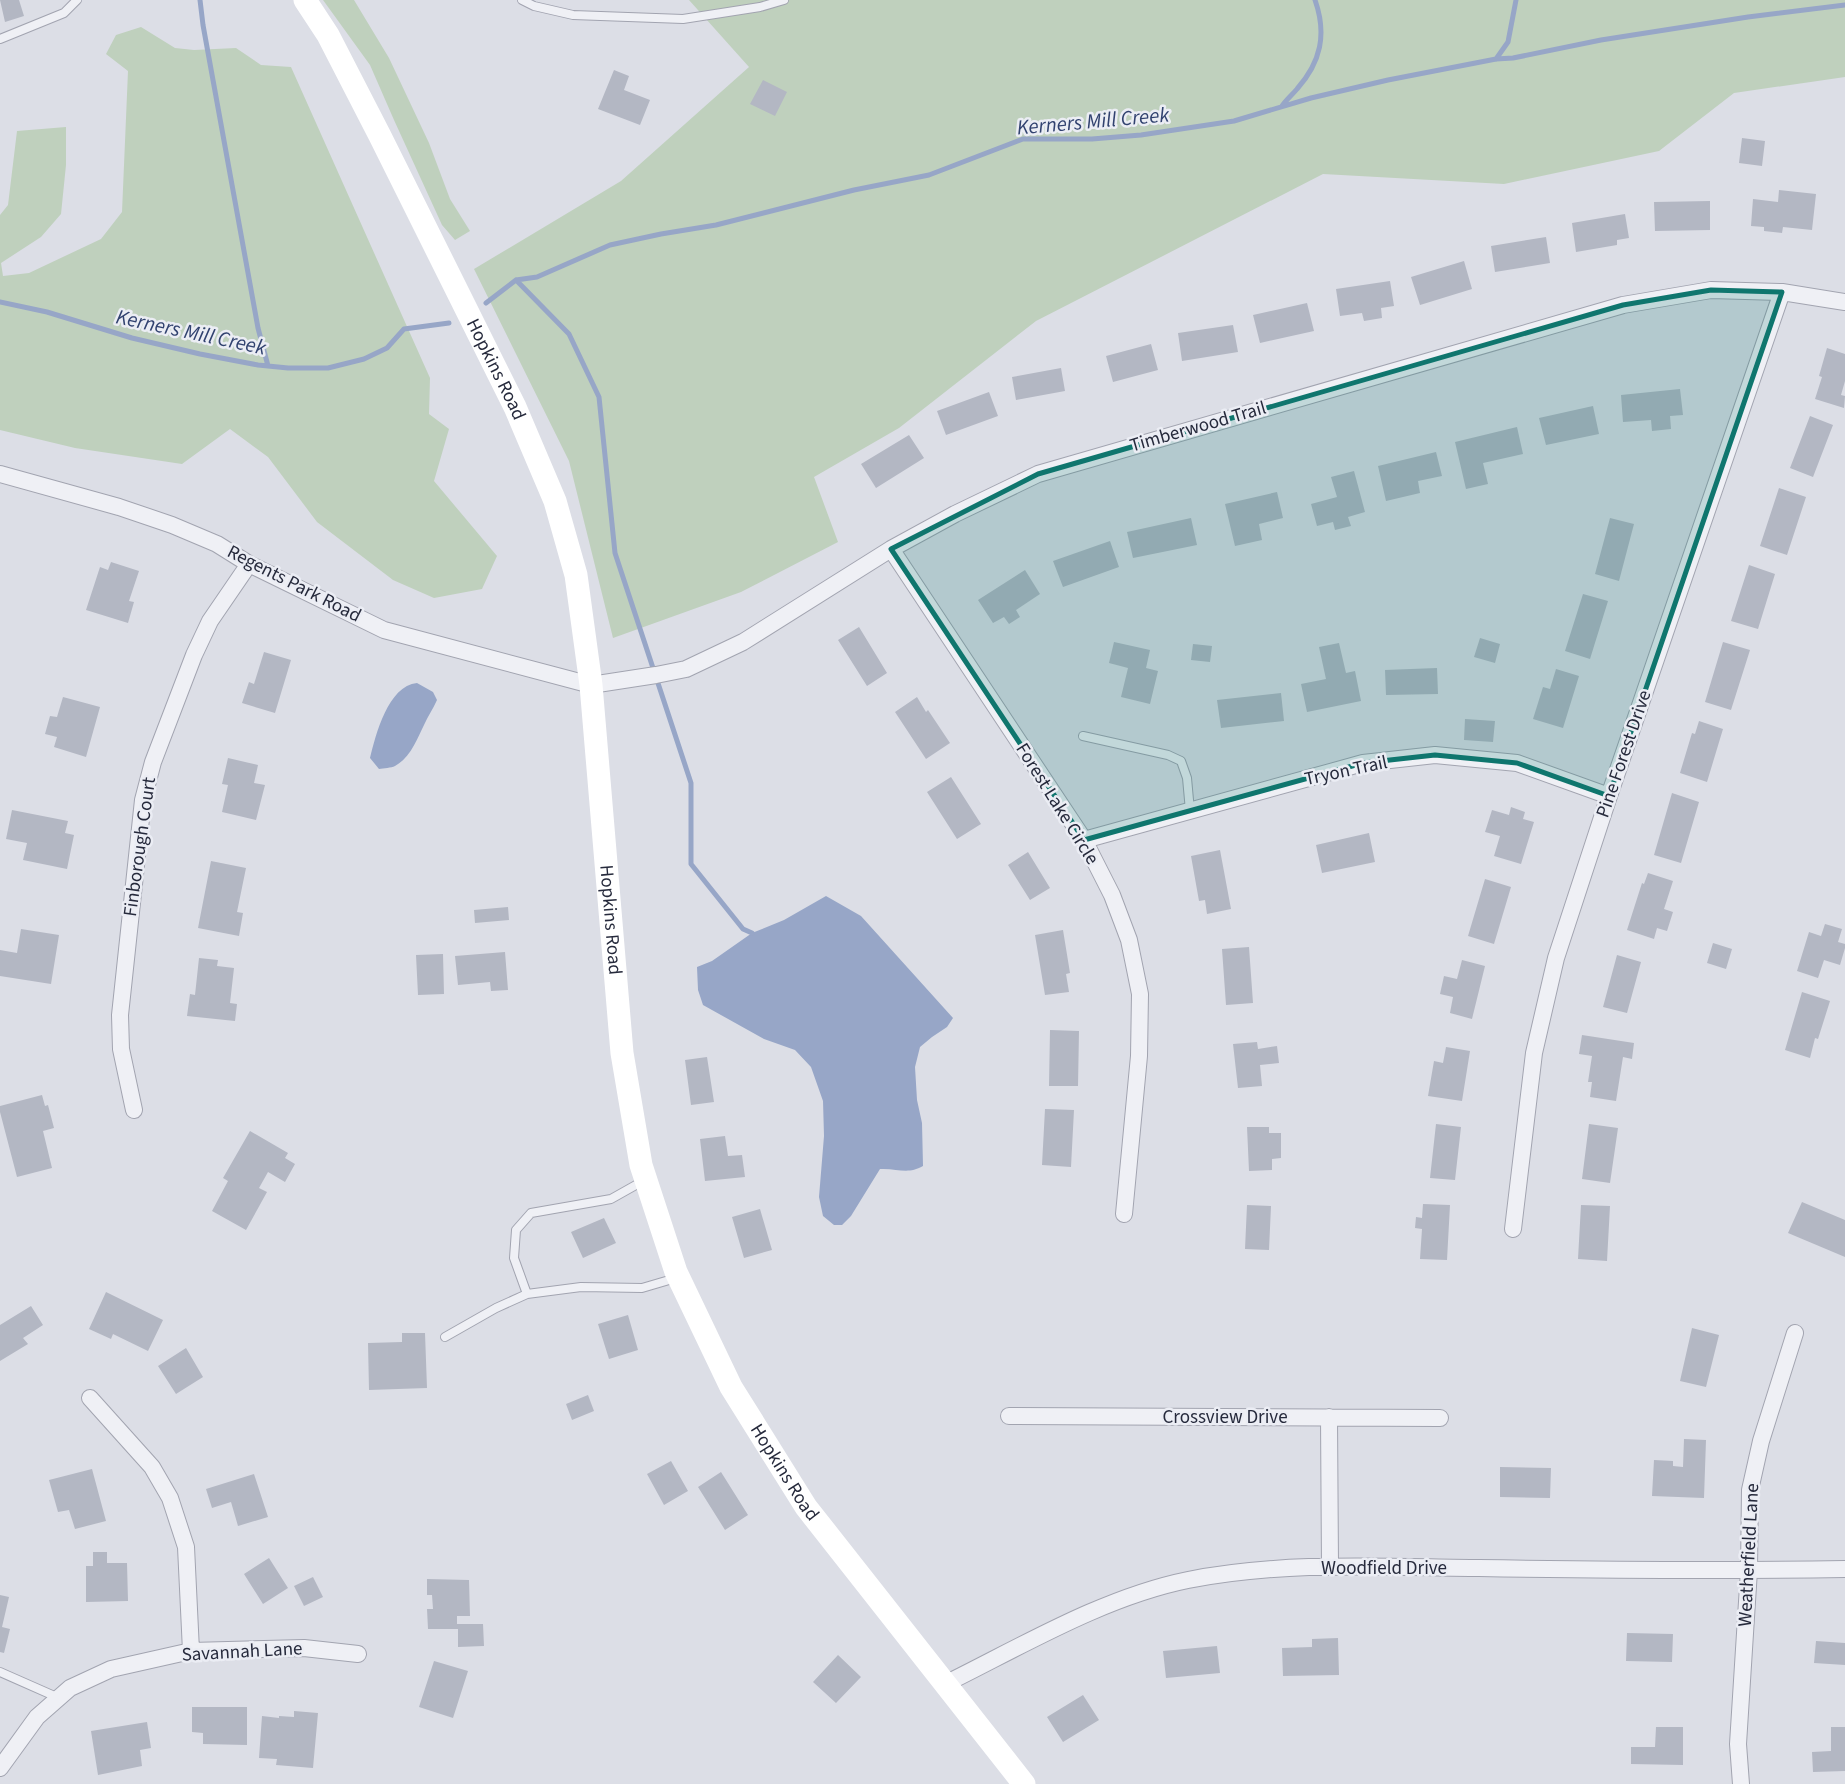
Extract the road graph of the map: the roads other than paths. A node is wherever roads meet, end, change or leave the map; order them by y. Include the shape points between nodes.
1 (77, 0) edge
2 (305, 0) edge
3 (522, 0) edge
4 (784, 0) edge
5 (0, 39) edge
6 (1782, 292) junction
7 (1845, 302) edge
8 (0, 474) edge
9 (891, 549) junction
10 (249, 564) junction
11 (592, 685) junction
12 (1083, 736) dead end
13 (1609, 796) junction
14 (1190, 811) junction
15 (1084, 840) junction
16 (134, 1110) dead end
17 (646, 1179) junction
18 (1124, 1214) dead end
19 (1513, 1229) dead end
20 (679, 1278) junction
21 (527, 1294) junction
22 (1795, 1333) dead end
23 (444, 1337) dead end
24 (90, 1398) dead end
25 (1009, 1416) dead end
26 (1329, 1418) junction
27 (1440, 1418) dead end
28 (1330, 1566) junction
29 (1845, 1569) edge
30 (1749, 1570) junction
31 (191, 1651) junction
32 (358, 1654) dead end
33 (0, 1672) edge
34 (945, 1684) junction
35 (59, 1698) junction
36 (0, 1768) edge
37 (1024, 1784) edge
38 (1741, 1784) edge

1 - 5 lane via 64,13
2 - 11 main road, Hopkins Road via 380,136 514,407 555,501 576,575
3 - 4 lane via 573,15 684,19
6 - 7 street, Timberwood Trail
6 - 9 street, Timberwood Trail via 1711,289 1623,305 1127,447 1038,474
6 - 13 street, Pine Forest Drive
8 - 10 street, Regents Park Road via 172,525
9 - 11 street, Timberwood Trail via 743,642 686,669
9 - 15 street, Forest Lake Circle
10 - 11 street, Regents Park Road via 384,630
10 - 16 street, Finborough Court via 210,621 194,655 143,800 120,1015 121,1049
11 - 17 main road, Hopkins Road via 622,1053
12 - 14 lane via 1181,761
13 - 14 street, Tryon Trail via 1517,764 1435,755 1363,763
13 - 19 street, Pine Forest Drive via 1556,958 1534,1053
14 - 15 street, Tryon Trail
15 - 18 street, Forest Lake Circle via 1129,940 1140,994
17 - 20 main road, Hopkins Road
17 - 21 lane via 611,1199 531,1213 516,1230 514,1258
20 - 21 lane via 642,1288 581,1287
20 - 34 main road, Hopkins Road via 731,1387 806,1507
21 - 23 lane
22 - 30 street, Weatherfield Lane via 1750,1490
24 - 31 street via 152,1467 170,1498 186,1547
25 - 26 street, Crossview Drive
26 - 27 street, Crossview Drive
26 - 28 street
28 - 30 street, Woodfield Drive
28 - 34 street, Woodfield Drive via 1245,1572 1148,1591 1104,1606
29 - 30 street, Woodfield Drive
30 - 38 street, Weatherfield Lane via 1738,1744
31 - 32 street, Savannah Lane via 304,1648
31 - 35 street, Savannah Lane via 111,1669
33 - 35 lane
34 - 37 main road, Hopkins Road
35 - 36 street, Savannah Lane via 37,1717

